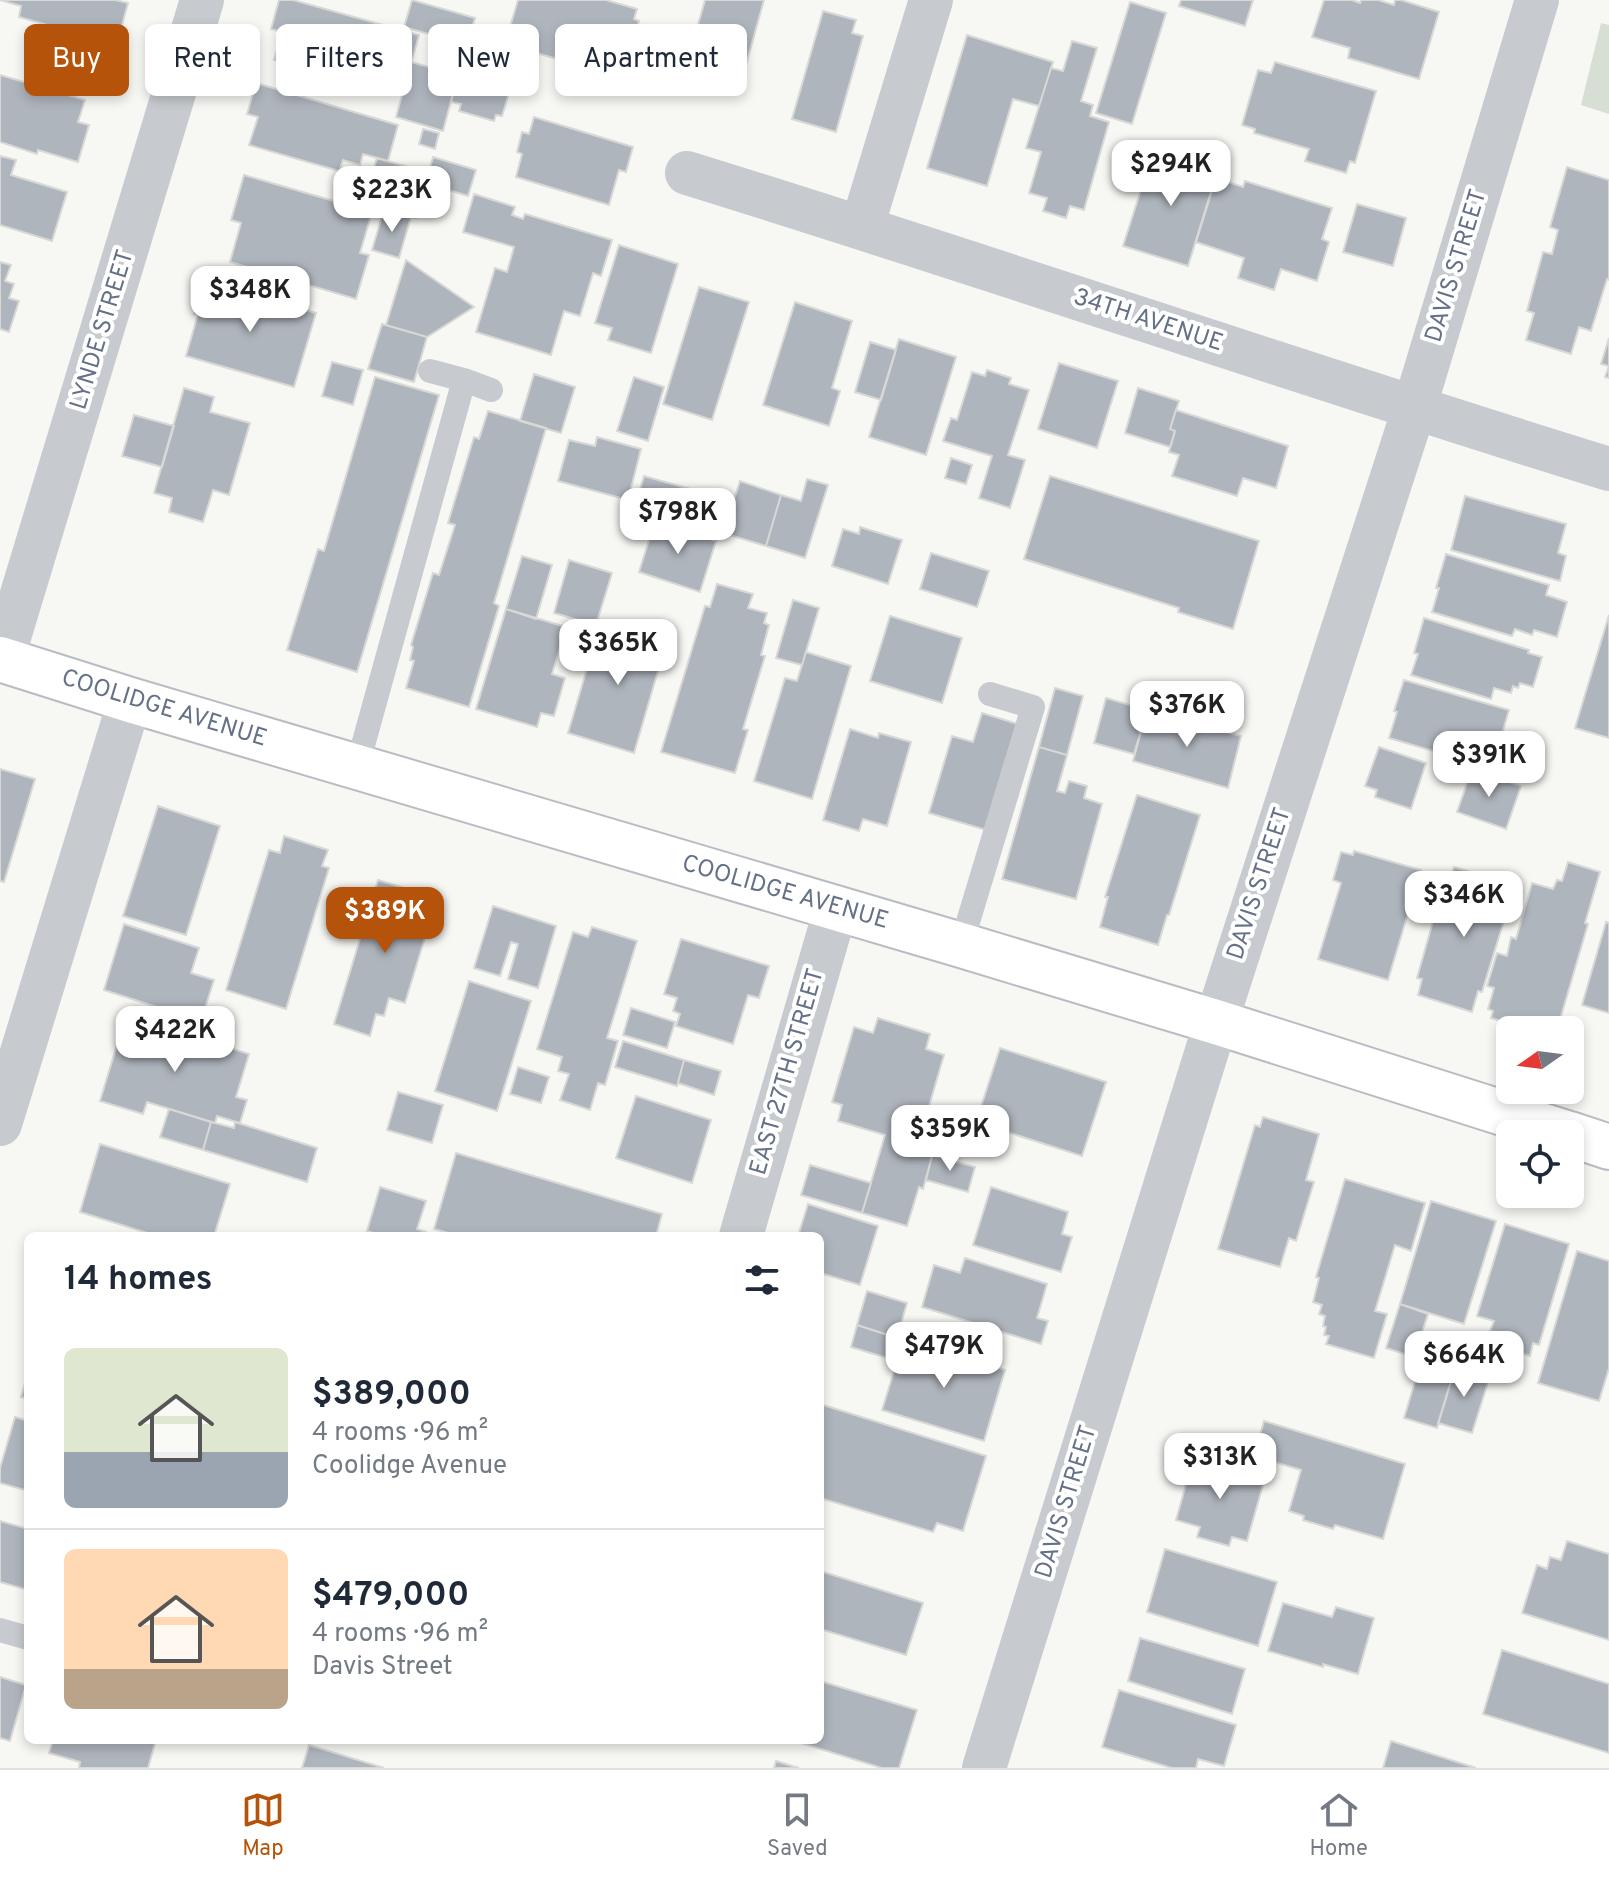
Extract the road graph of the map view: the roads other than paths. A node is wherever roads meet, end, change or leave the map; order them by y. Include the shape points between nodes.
1 (202, 0) edge
2 (931, 0) edge
3 (1537, 0) edge
4 (687, 173) dead end
5 (862, 227) junction
6 (430, 371) dead end
7 (464, 380) junction
8 (491, 390) dead end
9 (1414, 409) junction
10 (1609, 469) edge
11 (1, 659) edge
12 (990, 694) dead end
13 (130, 700) junction
14 (357, 767) junction
15 (836, 908) junction
16 (961, 945) junction
17 (1216, 1022) junction
18 (1525, 1120) edge
19 (0, 1124) edge
20 (1584, 1139) edge
21 (1609, 1147) edge
22 (742, 1232) edge
23 (0, 1630) edge
24 (24, 1637) edge
25 (984, 1768) edge

1 - 11 street, LYNDE STREET
2 - 5 street
3 - 9 street, DAVIS STREET
4 - 5 street, 34TH AVENUE
5 - 9 street, 34TH AVENUE
6 - 7 lane
7 - 8 lane
7 - 14 lane
9 - 10 street, 34TH AVENUE
9 - 17 street, DAVIS STREET
11 - 13 street, COOLIDGE AVENUE
12 - 16 lane via 1033,707
13 - 14 street, COOLIDGE AVENUE
13 - 19 street
14 - 15 street, COOLIDGE AVENUE
15 - 16 street, COOLIDGE AVENUE
15 - 22 street, EAST 27TH STREET
16 - 17 street, COOLIDGE AVENUE
17 - 18 street, COOLIDGE AVENUE
17 - 25 street, DAVIS STREET
20 - 21 street, COOLIDGE AVENUE
23 - 24 lane

